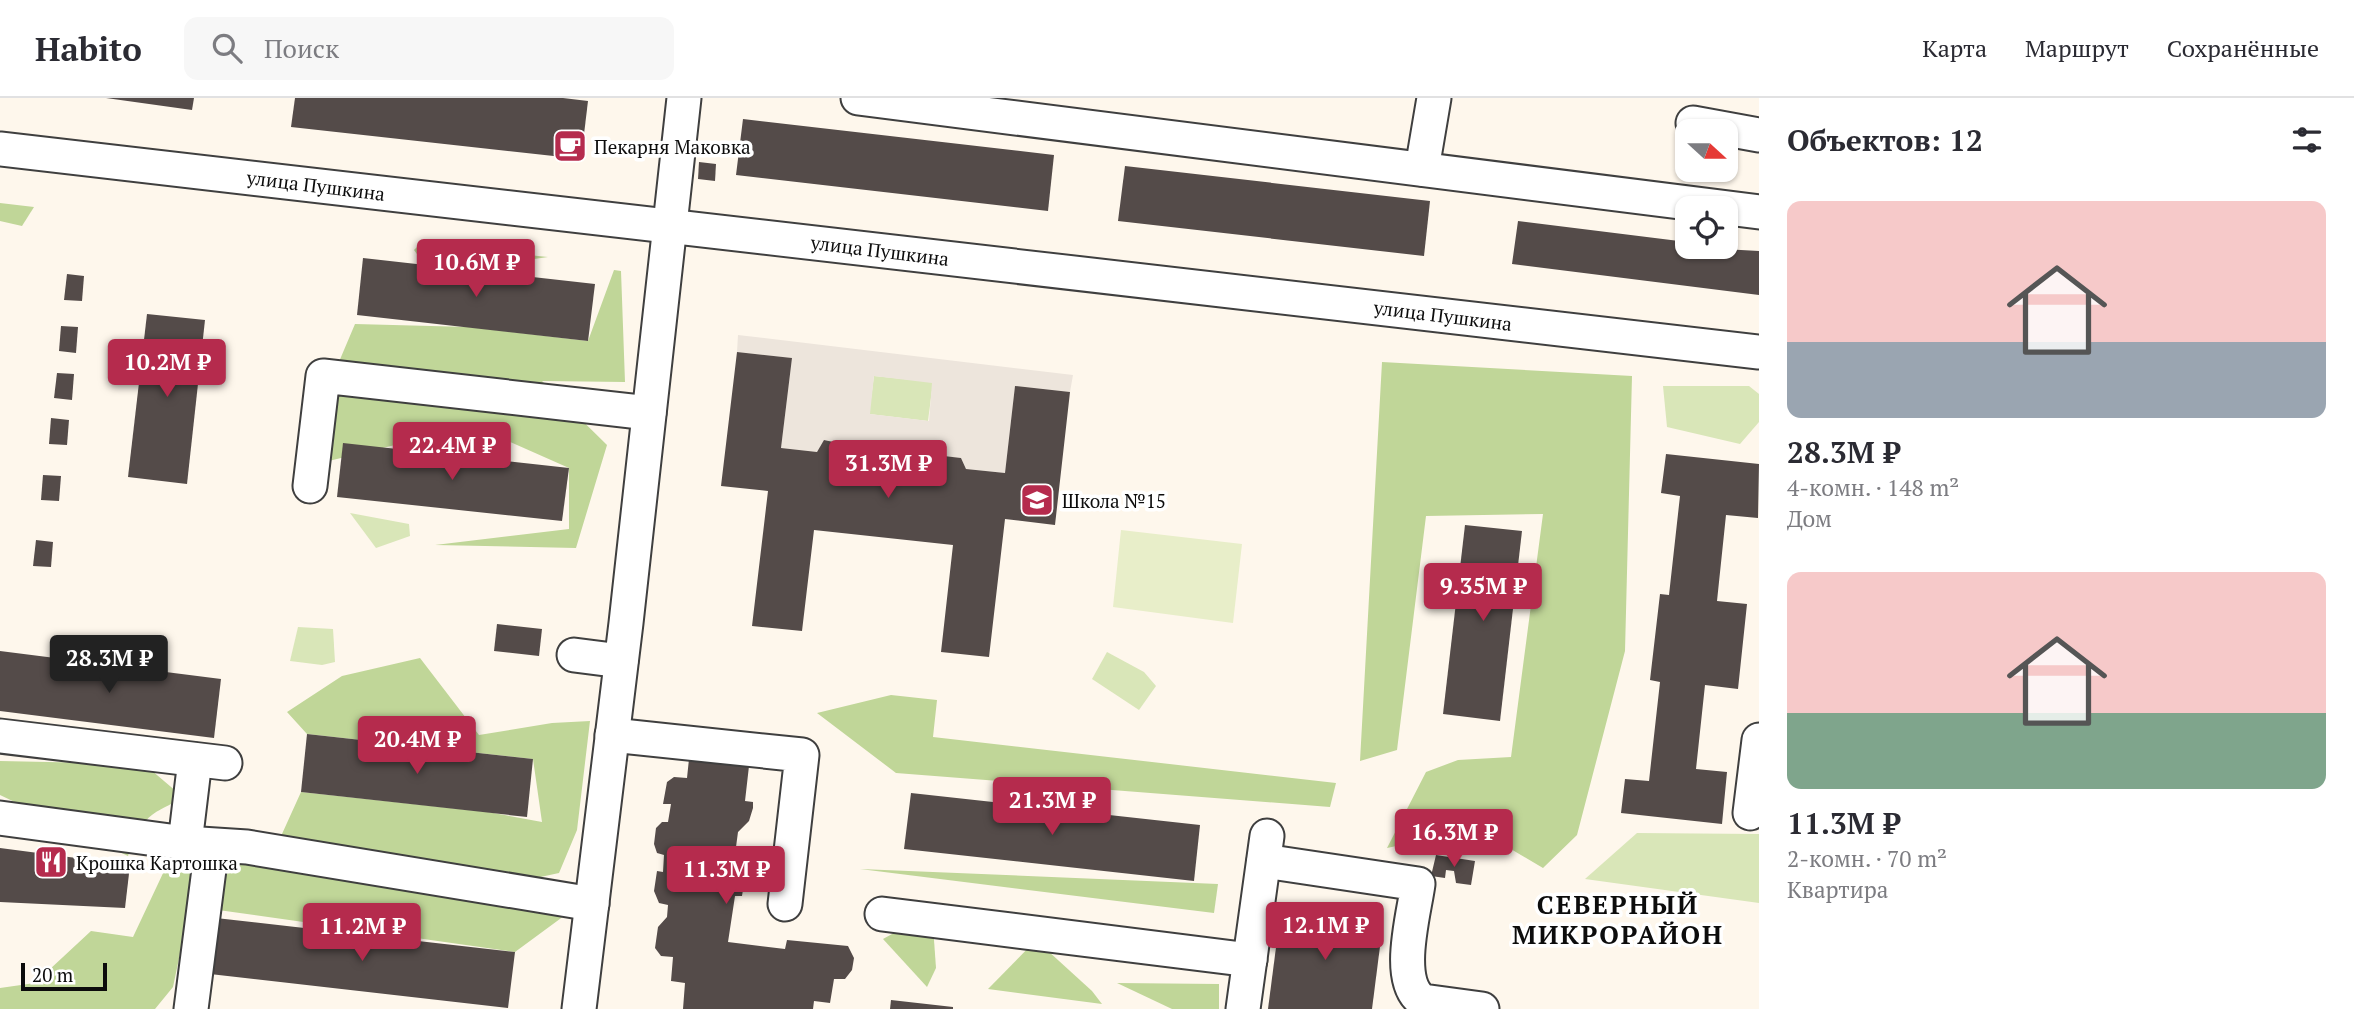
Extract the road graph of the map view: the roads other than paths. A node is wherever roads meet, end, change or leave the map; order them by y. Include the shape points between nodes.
1 (684, 98) edge
2 (858, 98) edge
3 (1434, 98) edge
4 (1738, 131) edge
5 (1759, 135) edge
6 (0, 149) edge
7 (1422, 169) junction
8 (1759, 212) edge
9 (671, 226) junction
10 (1759, 352) edge
11 (649, 413) junction
12 (310, 486) dead end
13 (574, 655) dead end
14 (621, 661) junction
15 (612, 735) junction
16 (0, 736) edge
17 (1759, 740) edge
18 (1750, 813) dead end
19 (0, 818) edge
20 (199, 844) junction
21 (592, 904) junction
22 (785, 904) dead end
23 (882, 914) dead end
24 (1250, 960) junction
25 (191, 1009) edge
26 (579, 1009) edge
27 (1243, 1009) edge
28 (1482, 1009) edge

1 - 9 street
2 - 7 street
3 - 7 street
4 - 5 street
6 - 9 street, улица Пушкина
7 - 8 street
9 - 10 street, улица Пушкина
9 - 11 street
11 - 12 street via 323,376
11 - 14 street
13 - 14 street
14 - 15 street
15 - 21 street
15 - 22 street via 802,755
16 - 20 street via 210,762
17 - 18 street
19 - 20 street
20 - 21 street via 247,846
20 - 25 street
21 - 26 street
23 - 24 street
24 - 27 street
24 - 28 street via 1266,848 1418,884 1406,964 1415,996

